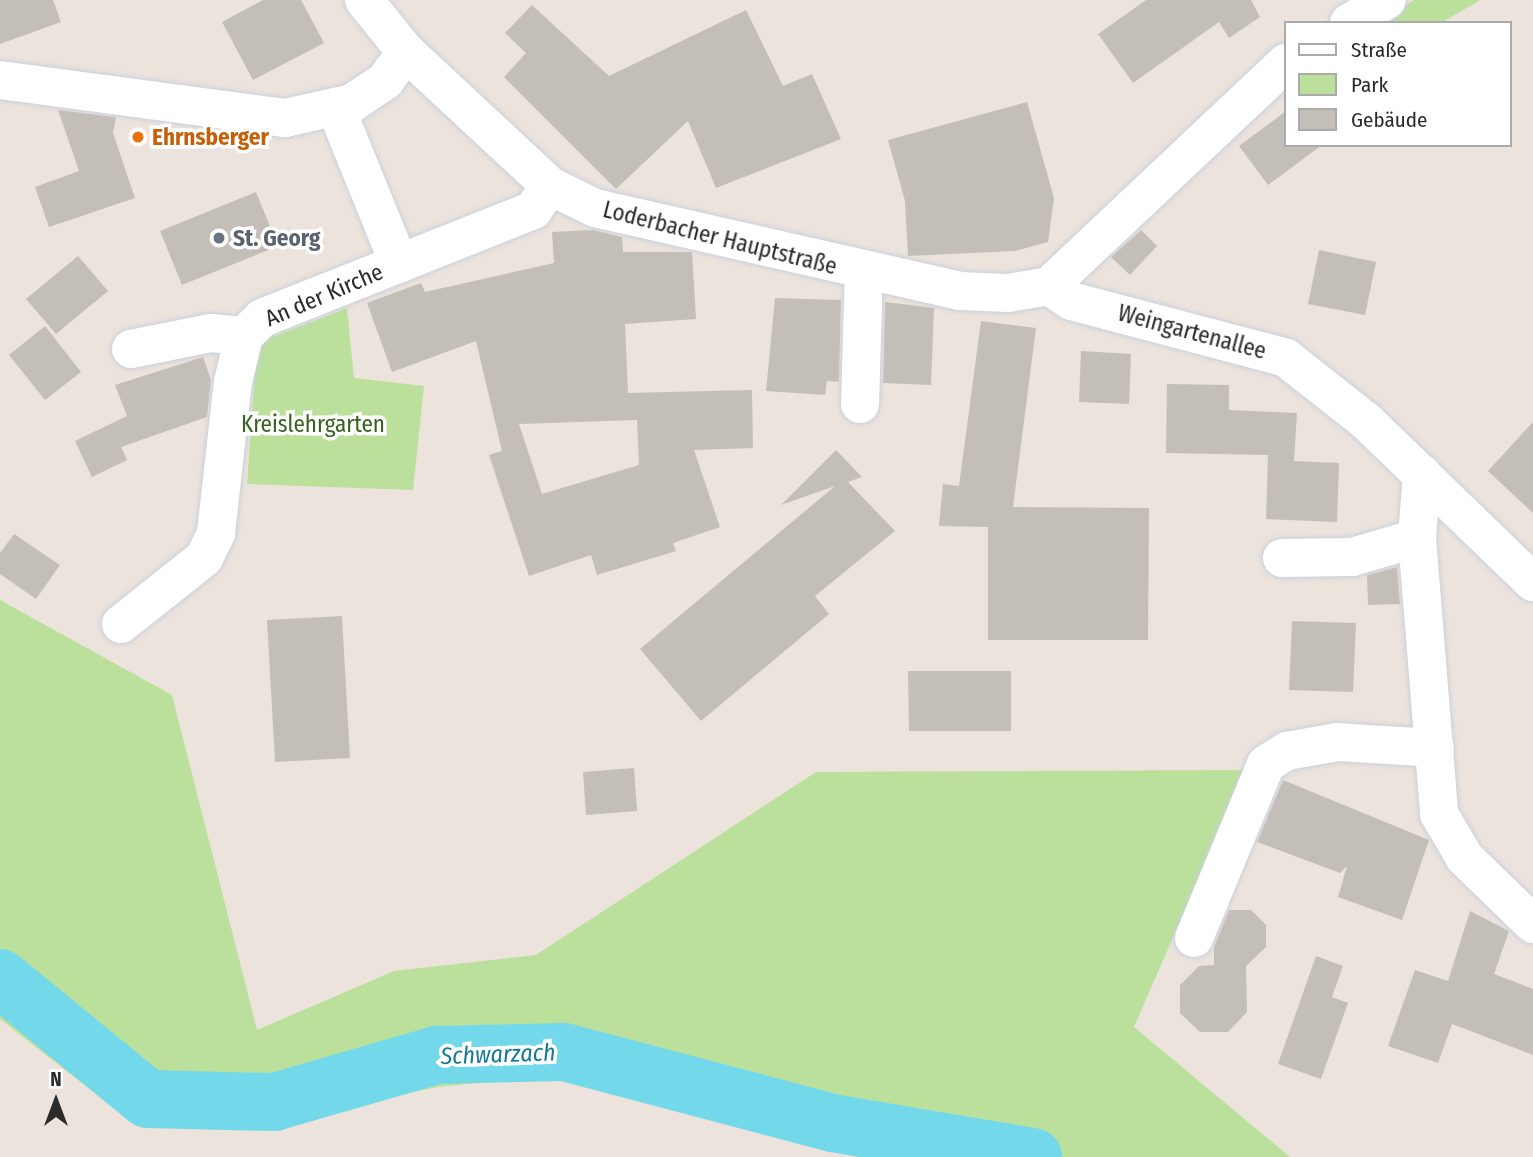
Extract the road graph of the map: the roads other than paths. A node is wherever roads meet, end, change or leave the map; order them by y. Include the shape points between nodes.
1 (364, 0) edge
2 (1387, 0) edge
3 (1352, 21) edge
4 (406, 52) junction
5 (1284, 65) edge
6 (0, 80) edge
7 (337, 111) junction
8 (550, 186) junction
9 (399, 264) junction
10 (864, 273) junction
11 (1049, 286) junction
12 (244, 336) junction
13 (131, 349) dead end
14 (860, 404) dead end
15 (1422, 474) junction
16 (1417, 538) junction
17 (1282, 558) dead end
18 (1533, 582) edge
19 (121, 624) dead end
20 (1435, 748) junction
21 (1533, 924) edge
22 (1194, 938) dead end

1 - 4 street, Loderbacher Hauptstraße
2 - 3 street
4 - 7 street via 385,81
4 - 8 street, Loderbacher Hauptstraße
5 - 11 street
6 - 7 street via 272,117
7 - 9 street
8 - 9 street, An der Kirche via 533,210
8 - 10 street, Loderbacher Hauptstraße via 641,222
9 - 12 street, An der Kirche via 262,318
10 - 11 street, Loderbacher Hauptstraße via 959,291 1008,293
10 - 14 street, Loderbacher Hauptstraße
11 - 15 street, Weingartenallee via 1071,301 1286,358
12 - 13 street via 211,333
12 - 19 street, An der Kirche via 216,533 204,558
15 - 16 street
15 - 18 street, Weingartenallee
16 - 17 street via 1352,557
16 - 20 street
20 - 21 street via 1439,814 1465,858
20 - 22 street via 1337,742 1287,751 1266,764

